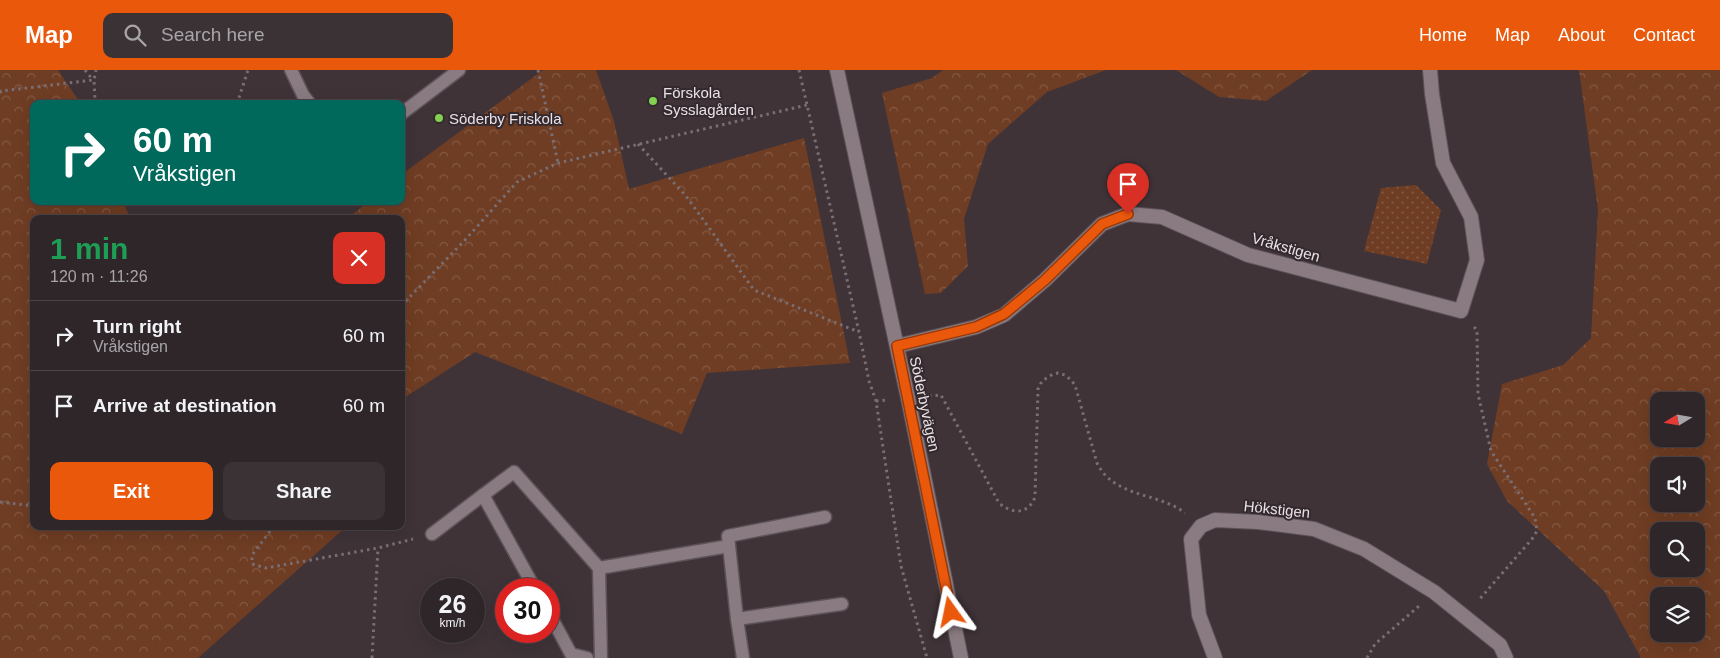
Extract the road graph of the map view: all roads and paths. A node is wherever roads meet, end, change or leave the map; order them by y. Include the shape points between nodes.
1 (85, 70) edge
2 (96, 70) edge
3 (248, 70) edge
4 (291, 70) edge
5 (459, 70) edge
6 (538, 70) edge
7 (799, 70) edge
8 (837, 70) edge
9 (1430, 70) edge
10 (94, 80) junction
11 (0, 93) edge
12 (95, 100) edge
13 (238, 100) edge
14 (307, 100) edge
15 (807, 105) junction
16 (405, 111) edge
17 (637, 144) junction
18 (558, 163) junction
19 (405, 302) edge
20 (1462, 311) junction
21 (859, 332) junction
22 (897, 346) junction
23 (908, 398) junction
24 (876, 401) junction
25 (483, 496) junction
26 (0, 502) edge
27 (30, 506) edge
28 (825, 517) dead end
29 (1201, 526) junction
30 (271, 530) edge
31 (432, 534) joint
32 (729, 546) junction
33 (378, 548) junction
34 (599, 568) junction
35 (529, 578) edge
36 (1434, 592) junction
37 (842, 604) dead end
38 (1464, 617) junction
39 (737, 619) junction
40 (560, 634) edge
41 (372, 658) edge
42 (587, 658) edge
43 (601, 658) edge
44 (743, 658) edge
45 (927, 658) edge
46 (961, 658) edge
47 (1215, 658) edge
48 (1367, 658) edge
49 (1506, 658) edge

1 - 10 path
2 - 10 path
3 - 13 path
4 - 14 lane
5 - 16 lane
6 - 18 path
7 - 15 path
8 - 22 street, Söderbyvägen
9 - 20 street via 1443,163 1471,217 1476,260
10 - 11 path
10 - 12 path
15 - 17 path
15 - 21 path
17 - 18 path
17 - 21 path via 686,196 754,290
18 - 19 path via 517,182
20 - 22 street, Vråkstigen via 1248,255 1162,217 1128,214 1102,224 1045,280 1004,314 976,327
20 - 38 path via 1477,330 1478,394 1490,450 1533,514 1537,527 1532,539
21 - 24 path
22 - 23 street, Söderbyvägen
23 - 24 path
23 - 29 path via 942,395 999,503 1008,510 1019,511 1029,506 1034,497 1038,389 1047,377 1058,373 1065,375 1075,385 1102,472 1119,486 1177,507
23 - 46 street, Söderbyvägen
24 - 45 path via 901,566
25 - 31 lane
25 - 34 lane via 514,472
25 - 35 lane
26 - 27 path
28 - 32 lane via 728,536
29 - 36 street, Hökstigen via 1215,520 1314,529 1364,549
29 - 47 street via 1191,540 1199,614
30 - 33 path via 252,555 252,564 266,568
31 - 33 path
32 - 34 lane
32 - 39 lane
33 - 41 path
34 - 43 lane
36 - 38 street, Hökstigen
36 - 48 path via 1375,644
37 - 39 lane
38 - 49 street, Hökstigen via 1500,645
39 - 44 lane
40 - 42 lane via 571,654

